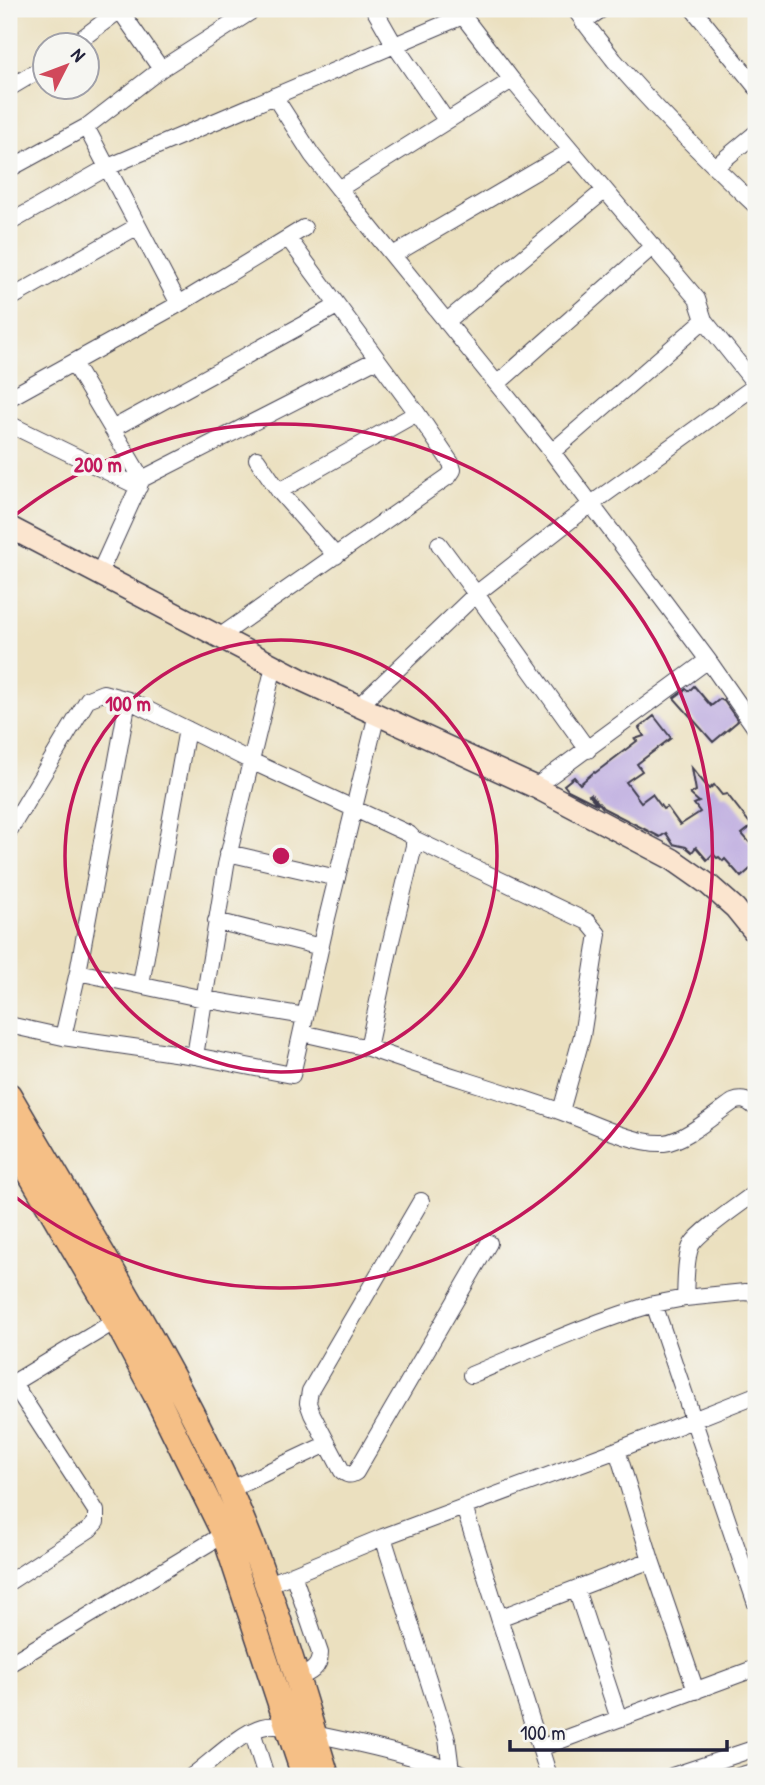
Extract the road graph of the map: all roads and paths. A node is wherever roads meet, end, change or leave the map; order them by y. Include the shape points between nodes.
1 (120, 9) edge
2 (255, 9) edge
3 (374, 9) edge
4 (602, 9) edge
5 (693, 9) edge
6 (461, 12) edge
7 (579, 15) edge
8 (90, 32) edge
9 (394, 44) junction
10 (161, 69) junction
11 (32, 75) edge
12 (512, 80) junction
13 (756, 86) edge
14 (9, 89) edge
15 (274, 96) junction
16 (446, 121) junction
17 (86, 127) junction
18 (756, 133) edge
19 (571, 151) junction
20 (107, 167) junction
21 (715, 167) junction
22 (9, 169) edge
23 (339, 189) junction
24 (605, 190) junction
25 (756, 206) edge
26 (9, 223) edge
27 (138, 226) junction
28 (304, 228) dead end
29 (288, 238) junction
30 (653, 246) junction
31 (393, 255) junction
32 (9, 299) edge
33 (179, 304) junction
34 (337, 306) junction
35 (704, 320) junction
36 (446, 322) junction
37 (377, 359) junction
38 (73, 363) junction
39 (497, 384) junction
40 (756, 386) edge
41 (9, 398) edge
42 (417, 412) junction
43 (9, 424) edge
44 (112, 429) junction
45 (552, 452) junction
46 (257, 459) dead end
47 (140, 483) junction
48 (279, 491) junction
49 (590, 505) junction
50 (9, 527) edge
51 (439, 544) dead end
52 (336, 556) junction
53 (99, 574) junction
54 (476, 594) junction
55 (219, 637) junction
56 (708, 660) junction
57 (274, 666) junction
58 (128, 700) junction
59 (368, 710) junction
60 (187, 729) junction
61 (756, 729) edge
62 (588, 750) junction
63 (251, 761) junction
64 (535, 787) junction
65 (353, 809) junction
66 (9, 831) edge
67 (414, 839) junction
68 (228, 853) junction
69 (337, 878) junction
70 (216, 921) junction
71 (756, 934) edge
72 (321, 947) junction
73 (78, 972) junction
74 (141, 984) junction
75 (204, 999) junction
76 (305, 1016) junction
77 (9, 1025) edge
78 (302, 1033) junction
79 (63, 1037) junction
80 (368, 1048) junction
81 (195, 1056) junction
82 (9, 1095) edge
83 (756, 1108) edge
84 (561, 1111) junction
85 (9, 1138) edge
86 (756, 1192) edge
87 (421, 1201) dead end
88 (489, 1243) dead end
89 (756, 1297) edge
90 (685, 1298) junction
91 (654, 1304) junction
92 (125, 1316) junction
93 (471, 1375) dead end
94 (10, 1382) edge
95 (756, 1395) edge
96 (694, 1419) junction
97 (327, 1444) junction
98 (617, 1450) junction
99 (229, 1490) junction
100 (464, 1507) junction
101 (383, 1538) junction
102 (211, 1542) junction
103 (651, 1560) junction
104 (293, 1574) junction
105 (9, 1582) edge
106 (267, 1585) junction
107 (576, 1589) junction
108 (756, 1604) edge
109 (499, 1618) junction
110 (9, 1664) edge
111 (756, 1668) edge
112 (297, 1678) junction
113 (696, 1691) junction
114 (619, 1719) junction
115 (265, 1729) junction
116 (314, 1735) junction
117 (540, 1748) junction
118 (756, 1748) edge
119 (451, 1769) junction
120 (756, 1771) edge
121 (192, 1776) edge
122 (267, 1776) edge
123 (304, 1776) edge
124 (327, 1776) edge
125 (469, 1776) edge
126 (549, 1776) edge
127 (672, 1776) edge
128 (739, 1776) edge

1 - 8 street
1 - 10 street
2 - 10 street
3 - 9 street
4 - 7 street
5 - 13 street
6 - 9 street
6 - 12 street
7 - 21 street via 635,85
9 - 15 street
9 - 16 street
10 - 17 street
11 - 14 street
12 - 16 street
12 - 19 street
15 - 20 street
15 - 23 street
16 - 23 street
17 - 20 street
17 - 22 street
18 - 21 street
19 - 24 street
19 - 31 street
20 - 26 street
20 - 27 street
21 - 25 street
23 - 31 street
24 - 30 street
24 - 36 street
27 - 32 street
27 - 33 street
28 - 29 street
29 - 33 street
29 - 34 street
30 - 35 street via 697,299
30 - 39 street
31 - 36 street
33 - 38 street
34 - 37 street
34 - 44 street
35 - 40 street
35 - 45 street
36 - 39 street
37 - 42 street
37 - 47 street
38 - 41 street
38 - 44 street
39 - 45 street
40 - 49 street
42 - 48 street
42 - 52 street via 453,470
43 - 47 street
44 - 47 street
45 - 49 street
46 - 48 street
47 - 53 street
48 - 52 street
49 - 54 street
49 - 56 street
50 - 53 main road
51 - 54 street
52 - 55 street
53 - 55 main road
54 - 59 street
54 - 62 street
55 - 57 main road
56 - 61 street
56 - 62 street
57 - 59 main road
57 - 63 street
58 - 60 street
58 - 66 street via 103,693 88,699
58 - 73 street
59 - 64 main road
59 - 65 street
60 - 63 street
60 - 74 street
62 - 64 street
63 - 65 street
63 - 68 street
64 - 71 main road via 671,859 709,885
65 - 67 street
65 - 69 street
67 - 80 street
67 - 84 street via 588,922 598,934 582,1036
68 - 69 street
68 - 70 street
69 - 72 street
70 - 72 street
70 - 75 street
72 - 76 street
73 - 74 street
73 - 79 street
74 - 75 street
75 - 76 street
75 - 81 street
76 - 78 street
77 - 79 street
78 - 80 street
78 - 81 street via 292,1075
79 - 81 street
80 - 84 street
82 - 92 main road
83 - 84 street via 740,1099 667,1143 647,1142
85 - 92 main road
86 - 90 street via 693,1243
87 - 97 street via 310,1391 312,1414
88 - 97 street via 356,1472 342,1471
89 - 90 street via 745,1292
90 - 91 street
91 - 93 street
91 - 96 street
92 - 94 street
92 - 99 main road via 175,1383
92 - 102 main road
94 - 105 street via 96,1511 96,1522
95 - 96 street
96 - 98 street
96 - 108 street
97 - 99 street
98 - 100 street
98 - 103 street
99 - 106 main road
100 - 101 street
100 - 109 street
101 - 104 street
101 - 119 street via 447,1739
102 - 110 street
102 - 115 main road
103 - 107 street
103 - 113 street
104 - 106 street
104 - 112 street via 320,1653 316,1668
106 - 112 main road
107 - 109 street
107 - 114 street
109 - 117 street
111 - 113 street
112 - 116 main road
113 - 114 street
114 - 117 street
115 - 116 street
115 - 121 street
115 - 122 street
115 - 123 main road
116 - 119 street
116 - 124 main road
117 - 126 street
118 - 127 street
119 - 125 street
120 - 128 street

